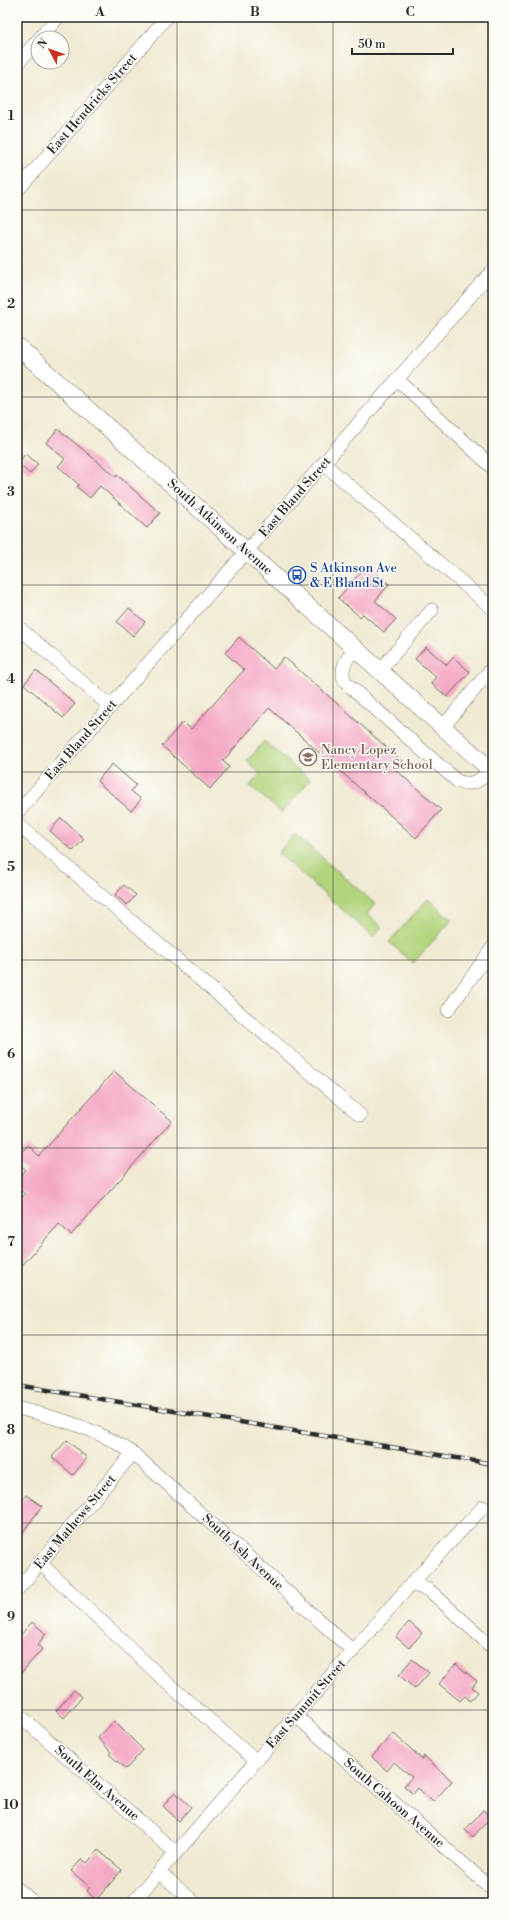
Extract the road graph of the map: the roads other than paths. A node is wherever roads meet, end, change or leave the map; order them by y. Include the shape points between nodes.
1 (58, 17) edge
2 (167, 17) edge
3 (47, 30) edge
4 (30, 49) edge
5 (17, 64) edge
6 (17, 190) edge
7 (493, 270) edge
8 (17, 346) edge
9 (398, 380) junction
10 (324, 464) junction
11 (493, 468) edge
12 (248, 552) junction
13 (493, 609) edge
14 (432, 610) dead end
15 (19, 633) edge
16 (356, 648) junction
17 (493, 667) edge
18 (380, 670) junction
19 (111, 707) junction
20 (443, 727) junction
21 (492, 771) edge
22 (17, 813) edge
23 (17, 824) edge
24 (493, 947) edge
25 (448, 1010) dead end
26 (360, 1115) dead end
27 (18, 1409) edge
28 (133, 1453) junction
29 (483, 1507) dead end
30 (40, 1563) junction
31 (411, 1584) junction
32 (17, 1590) edge
33 (493, 1648) edge
34 (352, 1651) junction
35 (17, 1713) edge
36 (296, 1716) junction
37 (256, 1761) junction
38 (176, 1852) junction
39 (159, 1872) junction
40 (17, 1888) edge
41 (493, 1890) edge
42 (34, 1903) edge
43 (132, 1903) edge
44 (195, 1903) edge

1 - 3 street
2 - 6 street, East Hendricks Street
4 - 5 street
7 - 9 street, East Bland Street
8 - 12 main road, South Atkinson Avenue
9 - 10 street, East Bland Street
9 - 11 street
10 - 12 street, East Bland Street
10 - 13 street
12 - 16 main road, South Atkinson Avenue
12 - 19 street, East Bland Street
14 - 18 street
15 - 19 street
16 - 18 main road, South Atkinson Avenue
16 - 21 street via 342,671 345,682 457,781 472,784
17 - 20 street
18 - 20 main road, South Atkinson Avenue
19 - 22 street, East Bland Street
20 - 21 main road, South Atkinson Avenue
23 - 26 street
24 - 25 street
27 - 28 street, South Ash Avenue via 82,1426 113,1440
28 - 30 street, East Mathews Street
28 - 34 street, South Ash Avenue
29 - 31 street, East Summit Street
30 - 32 street, East Mathews Street
30 - 37 street via 166,1682
31 - 33 street via 429,1590
31 - 34 street, East Summit Street
34 - 36 street, East Summit Street
35 - 38 street, South Elm Avenue
36 - 37 street, East Summit Street
36 - 41 street, South Cahoon Avenue
37 - 38 street, East Summit Street
38 - 39 street, East Summit Street
39 - 43 street, East Summit Street
39 - 44 street
40 - 42 street

